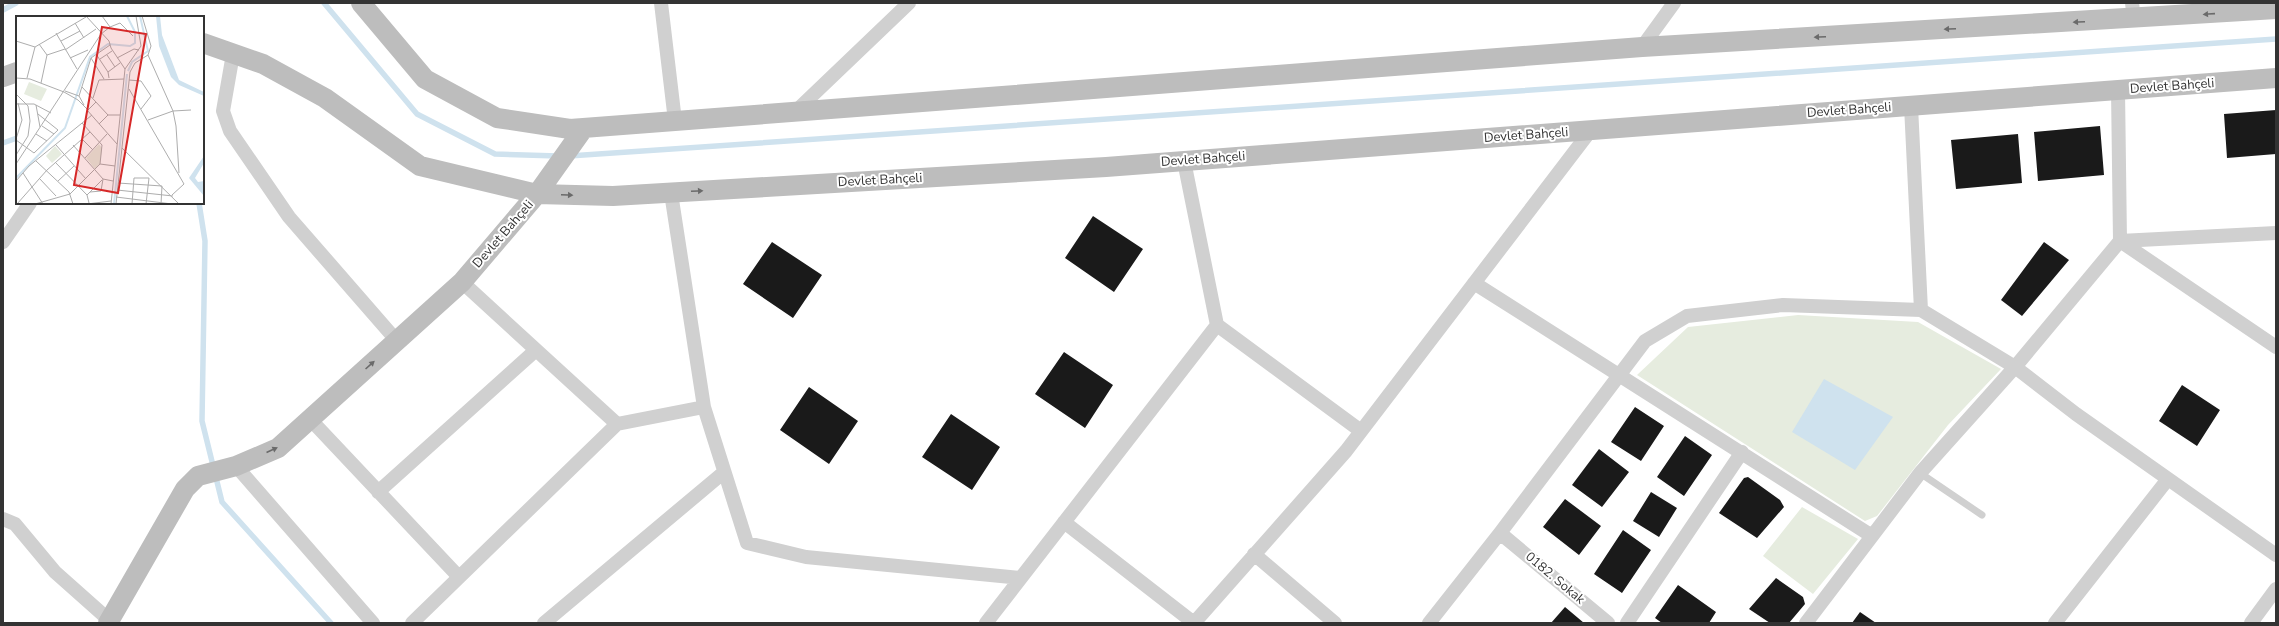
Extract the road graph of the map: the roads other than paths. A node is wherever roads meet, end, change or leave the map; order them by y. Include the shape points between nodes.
1 (361, 3) edge
2 (661, 3) edge
3 (909, 3) edge
4 (1674, 3) edge
5 (2240, 7) edge
6 (2276, 9) edge
7 (2133, 11) edge
8 (204, 43) edge
9 (1642, 47) junction
10 (233, 54) junction
11 (16, 72) edge
12 (3, 77) edge
13 (2276, 78) edge
14 (2118, 90) junction
15 (1911, 106) junction
16 (795, 112) junction
17 (675, 121) junction
18 (584, 128) junction
19 (1591, 130) junction
20 (1184, 161) junction
21 (671, 193) junction
22 (538, 194) junction
23 (29, 204) edge
24 (2276, 233) edge
25 (2120, 241) junction
26 (3, 242) edge
27 (462, 282) junction
28 (1474, 283) junction
29 (1921, 310) junction
30 (1217, 325) junction
31 (397, 341) junction
32 (2276, 347) edge
33 (536, 350) junction
34 (2014, 367) junction
35 (1619, 375) junction
36 (704, 407) junction
37 (310, 419) junction
38 (617, 424) junction
39 (1361, 431) junction
40 (1742, 452) junction
41 (236, 466) junction
42 (723, 473) junction
43 (1920, 473) junction
44 (2168, 479) junction
45 (378, 492) junction
46 (1982, 515) dead end
47 (3, 519) edge
48 (1064, 522) junction
49 (1500, 533) junction
50 (1872, 536) junction
51 (1254, 554) junction
52 (2276, 555) edge
53 (459, 577) junction
54 (1021, 578) junction
55 (2276, 589) edge
56 (109, 622) edge
57 (373, 623) edge
58 (412, 623) edge
59 (544, 623) edge
60 (986, 623) edge
61 (1194, 623) edge
62 (1335, 623) edge
63 (1428, 623) edge
64 (1608, 623) edge
65 (1627, 623) edge
66 (1806, 623) edge
67 (2055, 623) edge
68 (2250, 623) edge

1 - 18 street via 425,79 497,118 570,129
2 - 17 street
3 - 16 street
4 - 9 street
5 - 6 street
5 -> 7 street
7 -> 9 street
8 - 10 street
9 - 16 street
10 - 22 street via 263,64 325,98 420,166
10 - 31 street via 224,111 230,131 289,217
11 - 12 street
13 - 14 street, Devlet Bahçeli
14 - 15 street, Devlet Bahçeli
14 - 25 street
15 - 19 street, Devlet Bahçeli
15 - 29 street
16 - 17 street
17 - 18 street
18 - 22 street
19 - 20 street, Devlet Bahçeli
19 - 28 street
21 -> 20 street, Devlet Bahçeli
20 - 30 street
22 -> 21 street, Devlet Bahçeli via 613,196
21 - 36 street
22 - 27 street, Devlet Bahçeli
23 - 26 street
24 - 25 street
25 - 32 street
25 - 34 street
27 - 31 street, Devlet Bahçeli
27 - 33 street
28 - 35 street
28 - 39 street
29 - 34 street
29 - 35 street via 1783,305 1687,316 1645,341
30 - 39 street
30 - 48 street
37 -> 31 street, Devlet Bahçeli
33 - 38 street
33 - 45 street
34 - 43 street
34 - 44 street
35 - 40 street
35 - 49 street
36 - 38 street
36 - 42 street
41 -> 37 street, Devlet Bahçeli via 278,448
37 - 45 street
38 - 53 street
39 - 51 street
40 - 50 street
40 - 65 street
41 - 56 street, Devlet Bahçeli via 198,476 185,488
41 - 57 street
42 - 54 street via 747,543 806,557
42 - 59 street
43 - 46 lane
43 - 50 street
44 - 52 street
44 - 67 street
45 - 53 street
47 - 56 street via 15,524 55,572
48 - 54 street
48 - 61 street
49 - 63 street
49 - 64 street, 0182. Sokak
50 - 66 street
51 - 61 street
51 - 62 street
53 - 58 street
54 - 60 street
55 - 68 street

